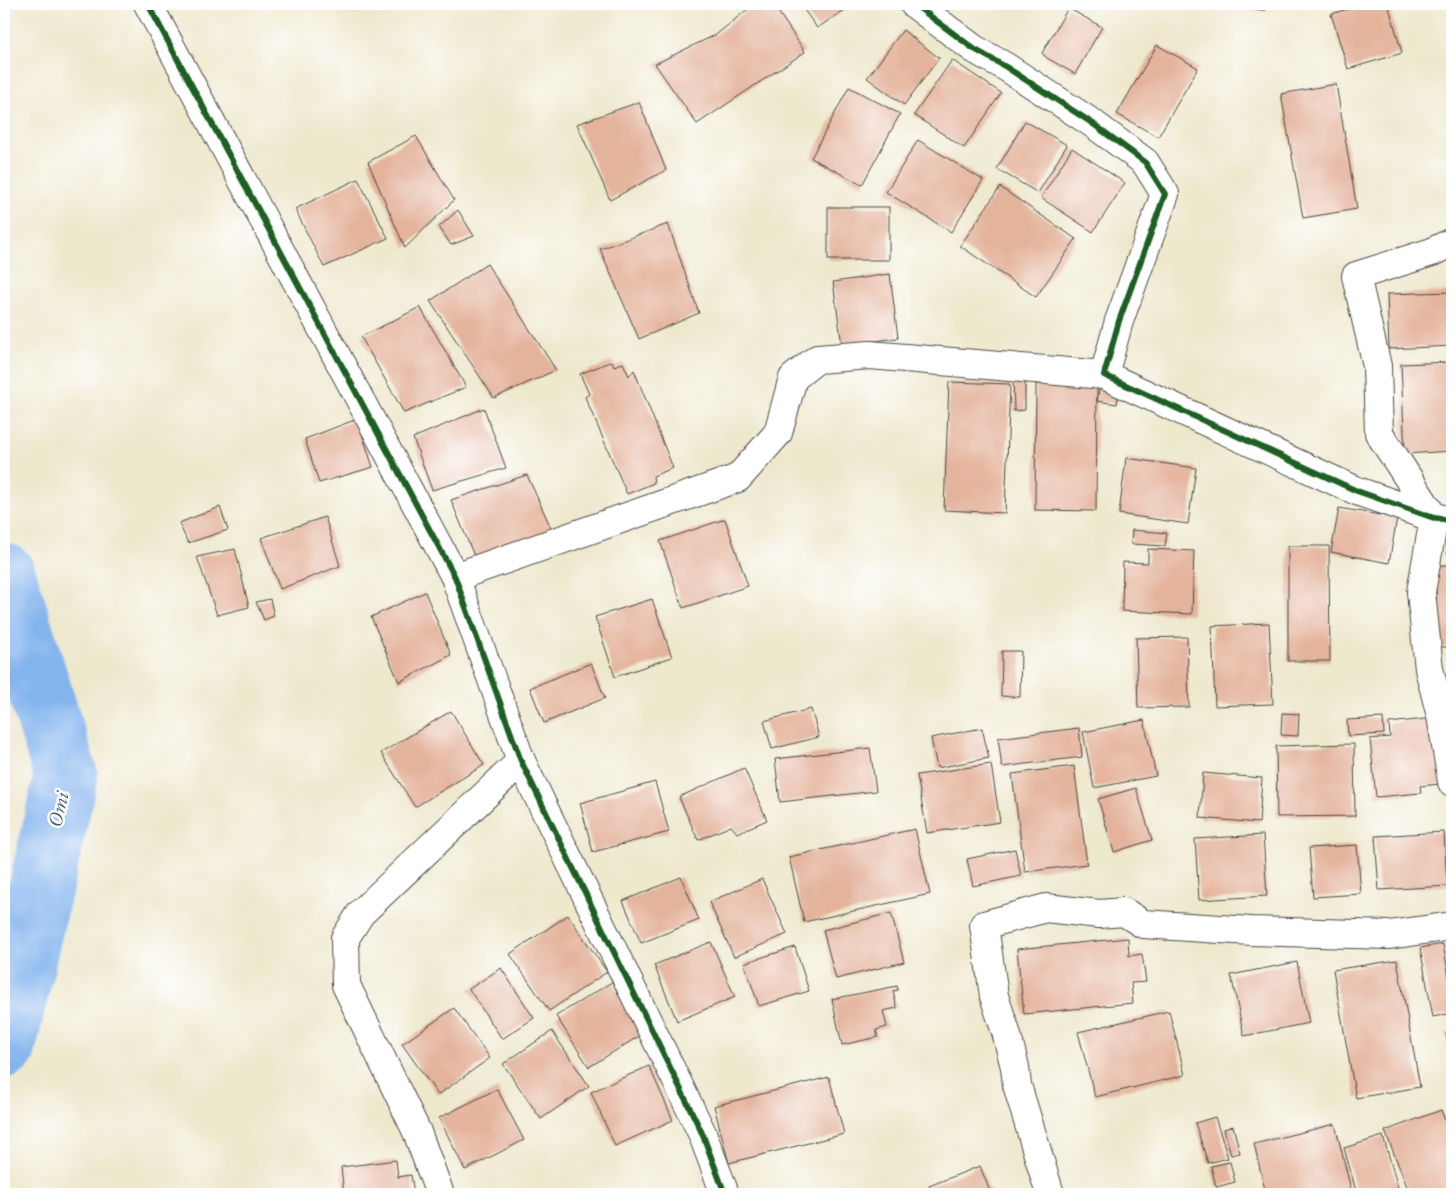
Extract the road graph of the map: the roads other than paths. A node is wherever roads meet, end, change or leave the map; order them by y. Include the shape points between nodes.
1 (148, 4) edge
2 (914, 4) edge
3 (1452, 242) edge
4 (1104, 375) junction
5 (1443, 519) edge
6 (454, 577) junction
7 (520, 760) junction
8 (1452, 782) edge
9 (1452, 926) edge
10 (440, 1194) edge
11 (725, 1194) edge
12 (1050, 1194) edge

1 - 6 street
2 - 4 street via 974,49 1092,123 1145,162 1165,194 1119,321
3 - 5 street via 1432,252 1356,276 1377,366 1379,433
4 - 5 street via 1357,491
4 - 6 street via 870,355 817,359 793,378 778,433 738,478
5 - 8 street via 1421,592 1429,669
6 - 7 street
7 - 10 street via 361,913 345,938 346,985 417,1132
7 - 11 street via 702,1134
9 - 12 street via 1389,935 1251,931 1143,924 1124,912 1099,914 1046,908 984,925 994,996

